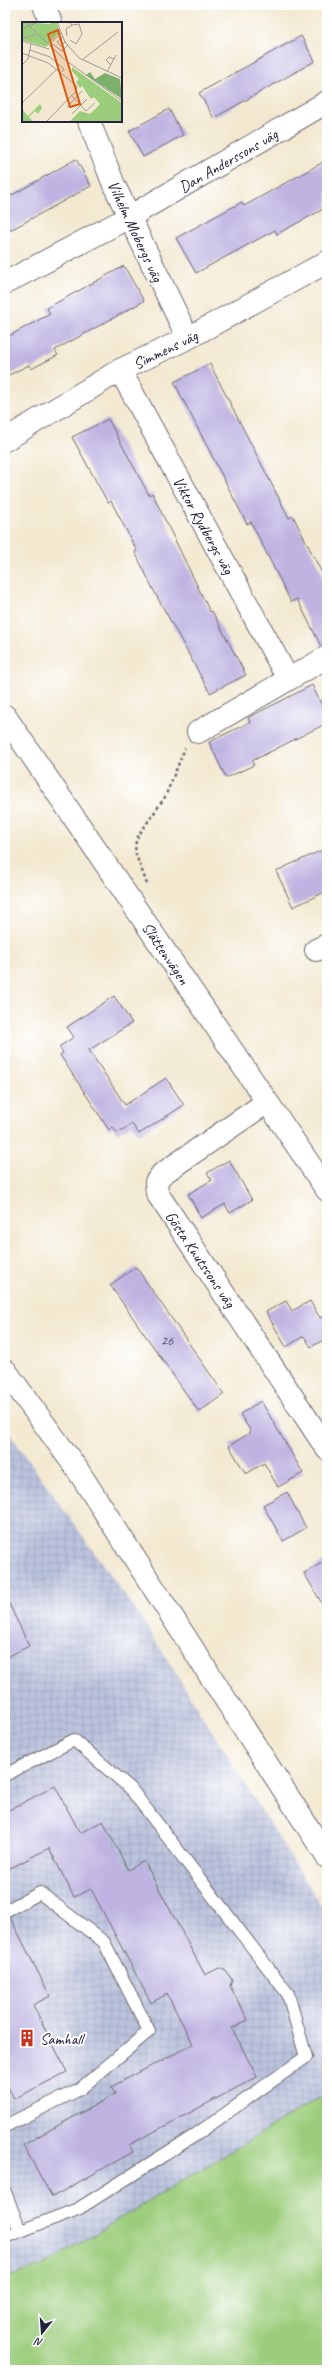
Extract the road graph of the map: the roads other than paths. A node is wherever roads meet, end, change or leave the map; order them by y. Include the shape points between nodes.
1 (44, 5) edge
2 (51, 22) edge
3 (327, 102) edge
4 (89, 122) edge
5 (129, 217) junction
6 (327, 262) edge
7 (5, 283) edge
8 (188, 338) junction
9 (120, 370) junction
10 (5, 440) edge
11 (327, 657) edge
12 (288, 679) junction
13 (5, 716) edge
14 (198, 732) road end
15 (267, 1102) junction
16 (327, 1190) edge
17 (5, 1370) edge
18 (327, 1449) edge
19 (5, 1775) edge
20 (327, 1857) edge
21 (5, 1911) edge
22 (5, 2126) edge
23 (5, 2192) edge
24 (20, 2231) junction
25 (5, 2237) edge

1 - 2 street
3 - 5 street, Dan Anderssons väg
4 - 5 street, Vilhelm Mobergs väg
5 - 7 street, Dan Anderssons väg
5 - 8 street, Vilhelm Mobergs väg
6 - 8 street, Simmens väg
8 - 9 street, Simmens väg
9 - 10 street, Simmens väg
9 - 12 street, Viktor Rydbergs väg
11 - 12 street
12 - 14 street
13 - 15 street, Slättenvägen
15 - 16 street, Slättenvägen
15 - 18 street, Gösta Knutssons väg via 162,1174 156,1182 157,1193
17 - 20 street via 77,1469
19 - 24 lane via 74,1740 130,1788 288,1994 306,2057 194,2136 78,2209
21 - 22 lane via 40,1893 104,1942 149,2032 80,2089
23 - 24 lane
24 - 25 lane

